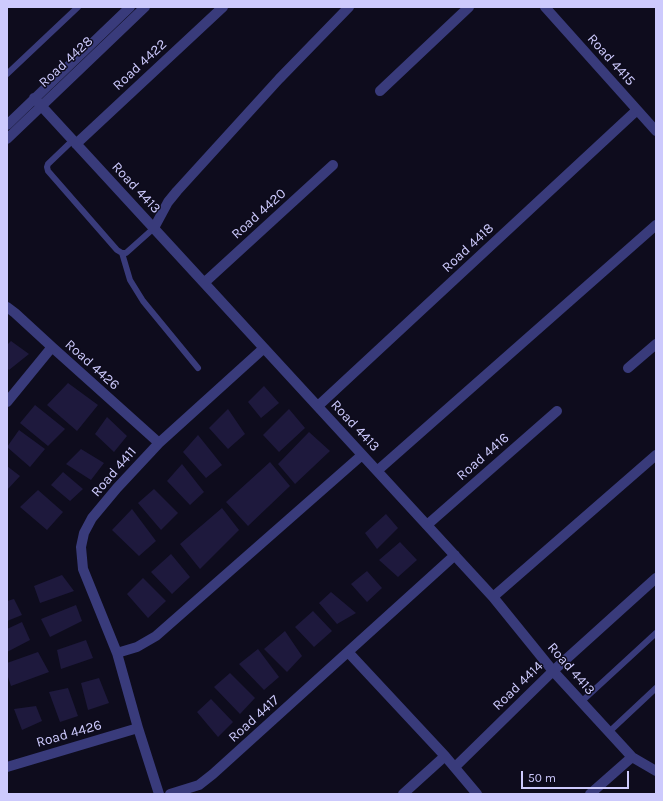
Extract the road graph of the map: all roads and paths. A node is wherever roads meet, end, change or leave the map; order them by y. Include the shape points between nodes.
1 (78, 7) edge
2 (130, 7) edge
3 (145, 7) edge
4 (224, 7) edge
5 (349, 7) edge
6 (469, 7) edge
7 (545, 7) edge
8 (7, 74) edge
9 (380, 91) dead end
10 (37, 102) junction
11 (637, 110) junction
12 (7, 125) edge
13 (656, 132) edge
14 (7, 139) edge
15 (74, 142) junction
16 (333, 165) dead end
17 (656, 225) edge
18 (154, 228) junction
19 (122, 253) junction
20 (204, 283) junction
21 (7, 307) edge
22 (656, 344) edge
23 (52, 348) junction
24 (264, 348) junction
25 (198, 368) dead end
26 (628, 368) dead end
27 (7, 402) edge
28 (318, 406) junction
29 (557, 411) dead end
30 (159, 443) junction
31 (362, 455) junction
32 (656, 455) edge
33 (377, 471) junction
34 (427, 525) junction
35 (455, 555) junction
36 (656, 578) edge
37 (493, 597) junction
38 (656, 633) edge
39 (348, 652) junction
40 (117, 653) junction
41 (553, 671) junction
42 (656, 688) edge
43 (581, 702) junction
44 (138, 728) junction
45 (609, 732) junction
46 (445, 756) junction
47 (632, 756) junction
48 (8, 763) edge
49 (455, 767) junction
50 (656, 771) edge
51 (159, 794) edge
52 (170, 794) edge
53 (403, 794) edge
54 (477, 794) edge
55 (590, 794) edge

1 - 8 lane
2 - 10 street, Road 4428
3 - 10 street, Road 4428
4 - 15 street, Road 4422
5 - 18 street via 177,191
6 - 9 street
7 - 11 street, Road 4415
10 - 12 street, Road 4428
10 - 14 street, Road 4428
10 - 15 street, Road 4413
11 - 13 street, Road 4415
11 - 28 street, Road 4418
15 - 18 street, Road 4413
15 - 19 lane via 48,164 48,171
16 - 20 street, Road 4420
17 - 33 street
18 - 19 lane via 126,253
18 - 20 street, Road 4413
19 - 25 lane via 130,280 143,301
20 - 24 street, Road 4413
21 - 23 street, Road 4426
22 - 26 street
23 - 27 street
23 - 30 street, Road 4426
24 - 28 street, Road 4413
24 - 30 street, Road 4411
28 - 31 street, Road 4413
29 - 34 street, Road 4416
30 - 40 street, Road 4411 via 116,488 92,518 84,533 81,548 83,569
31 - 33 street, Road 4413
31 - 40 street via 156,636 137,647
32 - 37 street
33 - 34 street, Road 4413
34 - 35 street, Road 4413
35 - 37 street, Road 4413
35 - 39 street, Road 4417
36 - 41 street, Road 4414
37 - 41 street, Road 4413
38 - 43 lane
39 - 46 street
39 - 52 street, Road 4417 via 213,774 199,785
40 - 44 street, Road 4411
41 - 43 street, Road 4413
41 - 49 street, Road 4414
42 - 45 lane
43 - 45 street, Road 4413
44 - 48 street, Road 4426
44 - 51 street, Road 4411
45 - 47 street, Road 4413
46 - 49 street
46 - 53 street
47 - 50 street, Road 4413
47 - 55 street
49 - 54 street

